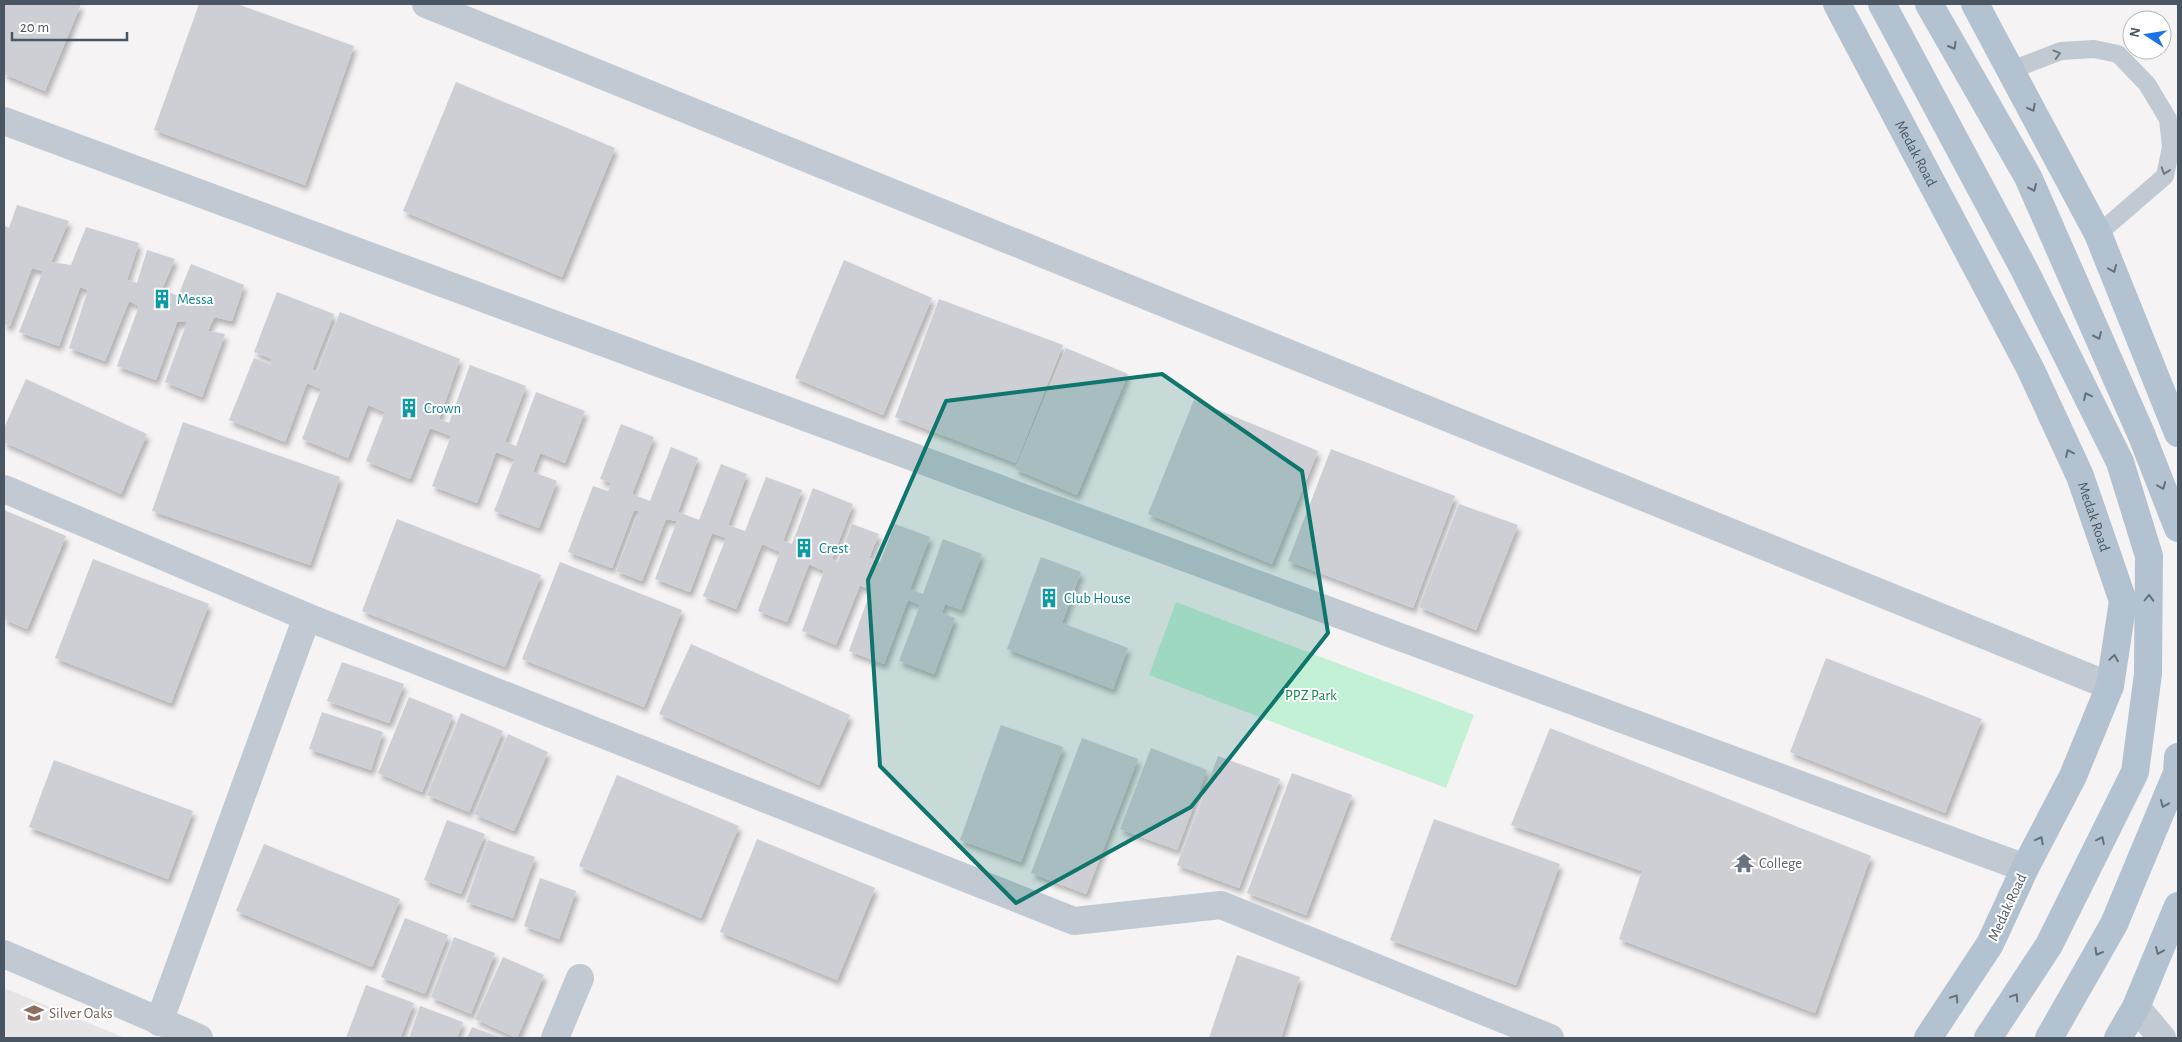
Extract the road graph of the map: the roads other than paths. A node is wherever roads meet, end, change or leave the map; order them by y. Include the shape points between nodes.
1 (426, 4) edge
2 (1837, 4) edge
3 (1882, 4) edge
4 (1929, 4) edge
5 (1975, 4) edge
6 (2011, 70) junction
7 (4, 121) edge
8 (2098, 234) junction
9 (2177, 426) edge
10 (4, 488) edge
11 (2178, 528) edge
12 (307, 618) junction
13 (2110, 686) junction
14 (2178, 757) edge
15 (2025, 868) junction
16 (2178, 906) edge
17 (4, 954) edge
18 (580, 978) dead end
19 (2136, 1007) junction
20 (159, 1022) junction
21 (199, 1038) edge
22 (555, 1038) edge
23 (1550, 1038) edge
24 (1928, 1038) edge
25 (1988, 1038) edge
26 (2049, 1038) edge
27 (2118, 1038) edge
28 (2162, 1038) edge

1 - 13 street
13 -> 2 main road, Medak Road via 2123,601 2080,476 2030,368
25 -> 3 main road via 2049,946 2135,772 2148,674 2149,556 2120,462 2024,269
4 -> 11 main road via 2028,177 2142,436
5 - 6 main road
6 -> 8 main road
6 -> 8 lane via 2061,51 2094,49 2118,54 2147,84 2168,119 2171,147 2165,176
7 - 15 street
8 -> 9 main road
10 - 12 street
12 - 20 street
12 - 23 street via 1074,921 1221,905
15 -> 13 main road, Medak Road via 2073,776
14 -> 26 main road via 2177,773 2114,924
24 -> 15 main road, Medak Road via 1990,944
16 -> 19 main road
17 - 20 street
18 - 22 street
19 - 27 main road
19 - 28 street
20 - 21 street

